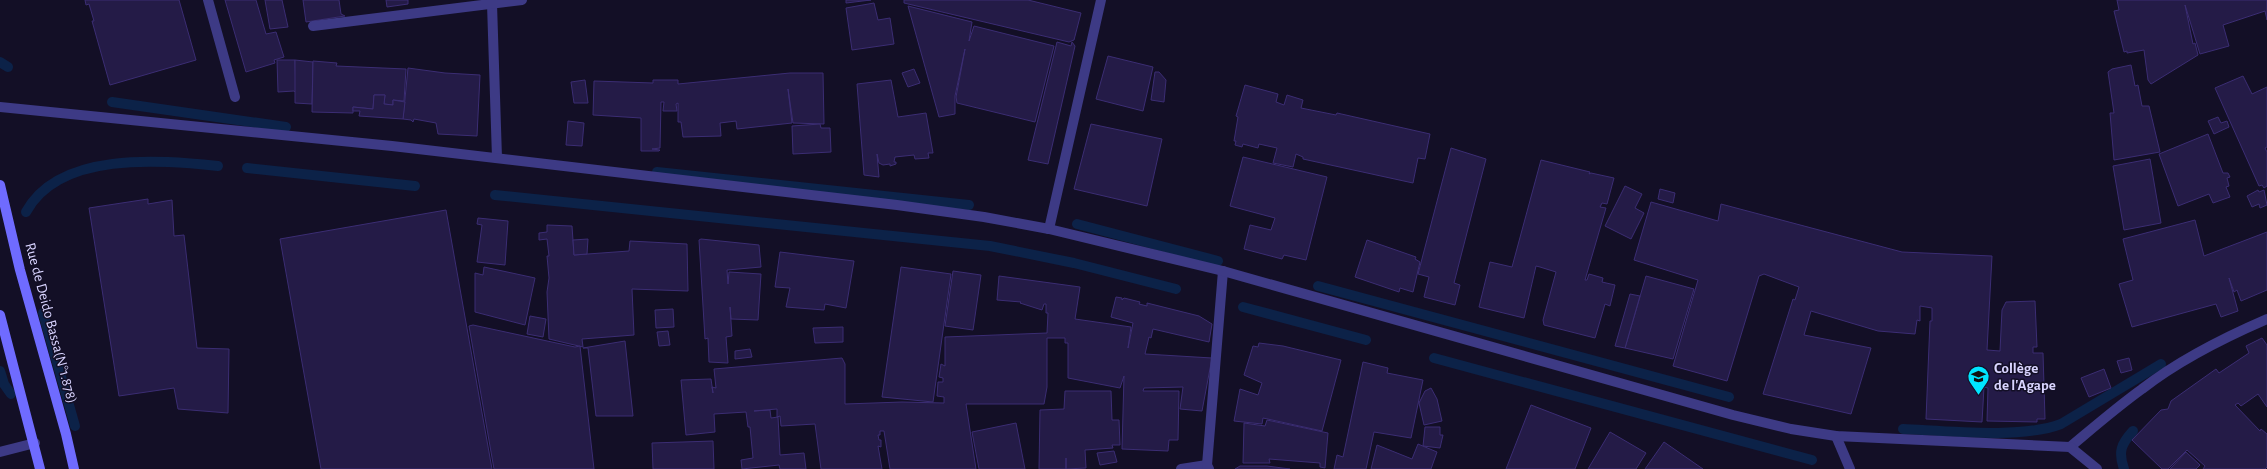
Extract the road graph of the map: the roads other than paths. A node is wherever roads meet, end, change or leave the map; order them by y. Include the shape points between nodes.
1 (208, 0) edge
2 (522, 0) edge
3 (1101, 0) edge
4 (492, 4) junction
5 (313, 26) dead end
6 (235, 97) dead end
7 (0, 107) edge
8 (497, 158) junction
9 (0, 185) edge
10 (1049, 229) junction
11 (1223, 271) junction
12 (0, 315) edge
13 (2267, 319) edge
14 (1836, 436) junction
15 (35, 443) junction
16 (2070, 447) junction
17 (0, 452) edge
18 (1208, 467) edge
19 (40, 469) edge
20 (74, 469) edge
21 (1180, 469) edge
22 (1850, 469) edge
23 (2097, 469) edge

1 - 6 street
2 - 4 street
3 - 10 street
4 - 5 street
4 - 8 street
7 - 8 street
8 - 10 street via 897,205
9 - 20 main road, Rue de Deido Bassa(N°1.878) via 20,270
10 - 11 street
11 - 14 street via 1733,415 1790,429
11 - 18 street
12 - 15 main road
13 - 16 street via 2182,362 2142,388
14 - 16 street
14 - 22 street
15 - 17 street
15 - 19 main road
16 - 23 street
18 - 21 street

